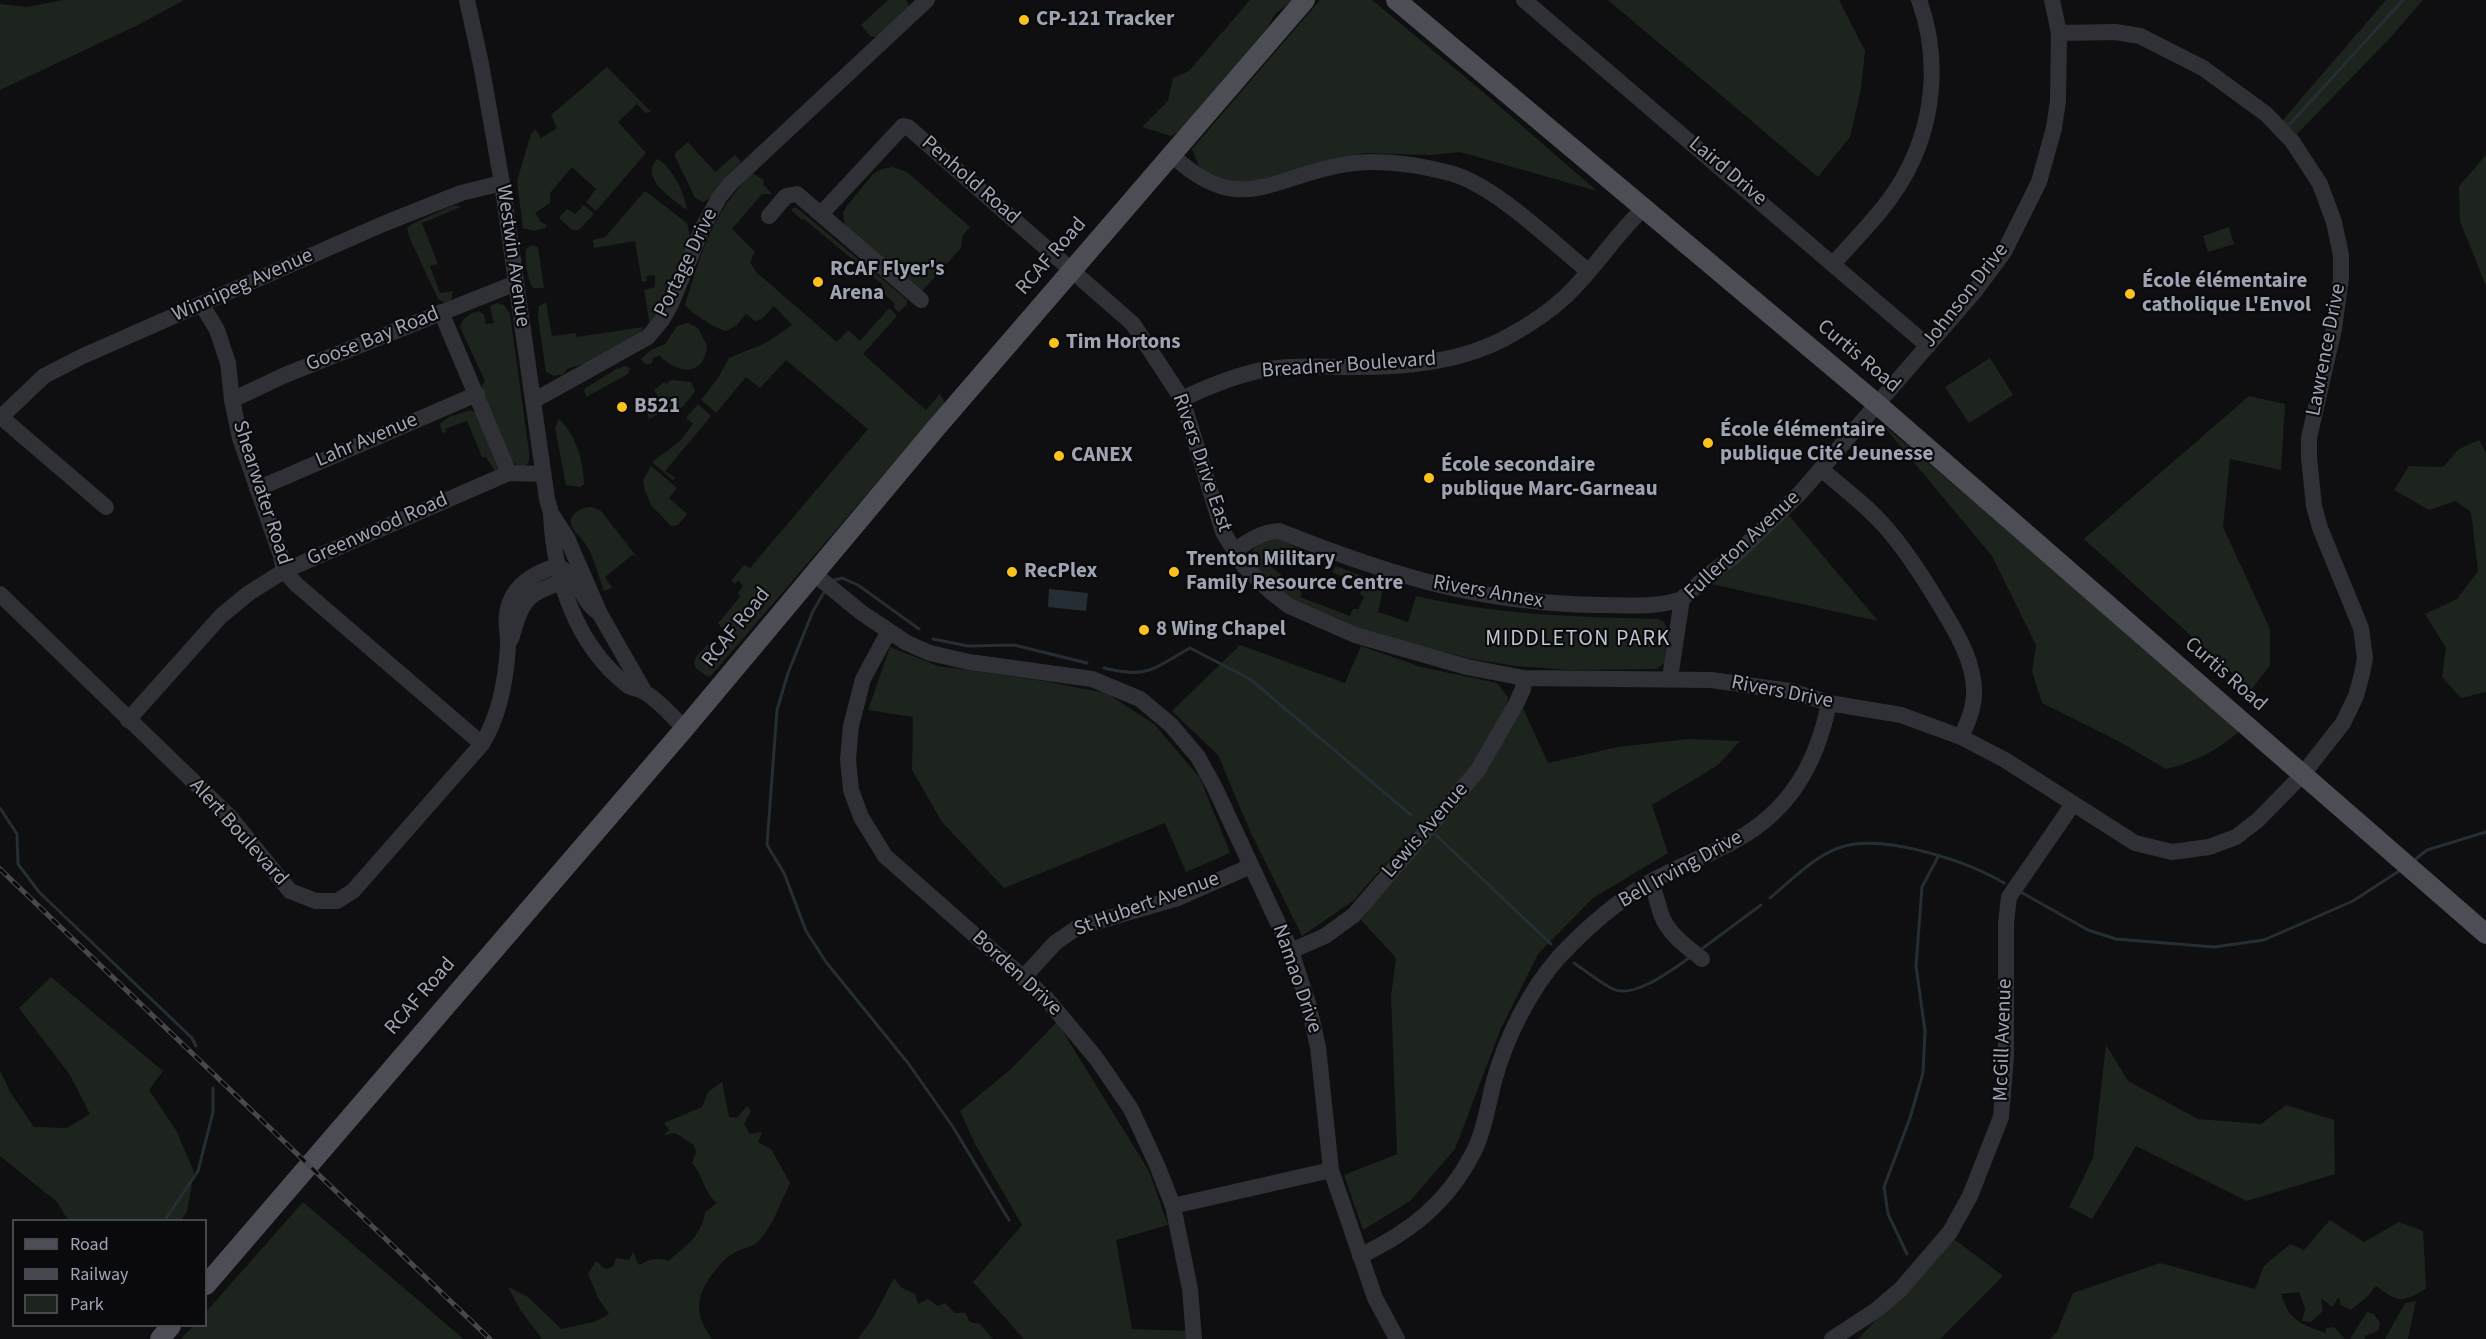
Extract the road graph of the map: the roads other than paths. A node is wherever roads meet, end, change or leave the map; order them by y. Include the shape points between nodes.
1 (467, 0) edge
2 (927, 0) edge
3 (1305, 0) edge
4 (1396, 0) edge
5 (1524, 0) edge
6 (1918, 0) edge
7 (2052, 0) edge
8 (2059, 33) junction
9 (1172, 155) junction
10 (502, 183) junction
11 (1644, 208) junction
12 (821, 214) junction
13 (769, 216) dead end
14 (1834, 264) junction
15 (1071, 271) junction
16 (1588, 271) junction
17 (516, 283) junction
18 (921, 300) dead end
19 (202, 305) junction
20 (441, 312) junction
21 (1928, 346) junction
22 (477, 394) junction
23 (1182, 399) junction
24 (232, 400) junction
25 (533, 401) junction
26 (1877, 404) junction
27 (0, 418) edge
28 (1821, 469) junction
29 (509, 473) junction
30 (542, 474) junction
31 (257, 489) junction
32 (106, 507) dead end
33 (1234, 551) junction
34 (566, 570) junction
35 (284, 571) junction
36 (822, 581) junction
37 (0, 594) edge
38 (1682, 599) junction
39 (889, 631) junction
40 (1524, 678) junction
41 (1670, 678) junction
42 (644, 691) junction
43 (1829, 703) junction
44 (128, 720) junction
45 (685, 728) junction
46 (1961, 736) junction
47 (482, 744) junction
48 (2303, 774) junction
49 (2073, 804) junction
50 (1251, 866) junction
51 (1650, 882) junction
52 (2486, 934) edge
53 (1291, 951) junction
54 (1702, 959) dead end
55 (1023, 978) junction
56 (1331, 1170) junction
57 (1173, 1206) junction
58 (1360, 1256) junction
59 (207, 1284) edge
60 (170, 1327) edge
61 (160, 1339) edge
62 (1194, 1339) edge
63 (1396, 1339) edge
64 (1832, 1339) edge

1 - 10 street, Westwin Avenue
2 - 25 street, Portage Drive via 720,196 671,304 648,337
3 - 9 main road, RCAF Road
4 - 11 main road, Curtis Road
5 - 14 street, Laird Drive
6 - 14 street via 1928,27 1932,84 1923,133 1900,183
7 - 8 street, Johnson Drive
8 - 21 street, Johnson Drive via 2056,110 2039,182 2004,252
8 - 48 street, Lawrence Drive via 2115,32 2140,36 2220,78 2266,114 2292,141 2320,184 2334,222 2342,278 2309,438 2310,481 2320,528 2359,622 2365,658 2356,696 2343,723
9 - 15 main road, RCAF Road
9 - 16 street via 1211,184 1237,191 1357,163 1387,162 1452,174 1507,205
10 - 17 street, Westwin Avenue
10 - 19 street, Winnipeg Avenue via 461,193 383,224
11 - 16 street, Breadner Boulevard
11 - 26 main road, Curtis Road
12 - 13 street via 802,197 791,193
12 - 15 street, Penhold Road via 903,126 908,127
12 - 18 street
14 - 21 street, Laird Drive
15 - 23 street, Rivers Drive East via 1133,324
15 - 36 main road, RCAF Road
16 - 23 street, Breadner Boulevard via 1541,316 1481,349 1413,365 1266,370 1216,384
17 - 20 street, Goose Bay Road
17 - 25 street, Westwin Avenue
19 - 24 street, Shearwater Road via 224,352
19 - 27 street, Winnipeg Avenue via 44,376
20 - 22 street
20 - 24 street, Goose Bay Road
21 - 26 street, Johnson Drive
22 - 29 street
22 - 31 street, Lahr Avenue
23 - 33 street, Rivers Drive East via 1218,518
24 - 31 street, Shearwater Road
25 - 30 street, Westwin Avenue
26 - 28 street, Fullerton Avenue
26 - 48 main road, Curtis Road
27 - 32 street
28 - 38 street, Fullerton Avenue via 1733,557
28 - 46 street via 1888,530 1923,576 1959,639 1972,670 1974,691 1970,717
29 - 30 street, Greenwood Road
29 - 35 street, Greenwood Road
30 - 34 street, Westwin Avenue via 551,513 553,548
31 - 35 street, Shearwater Road
33 - 38 street, Rivers Annex via 1258,536 1279,531 1351,560 1490,597 1534,603 1657,606
33 - 40 street, Rivers Drive via 1244,566 1288,606 1333,627 1467,667
34 - 42 street, Westwin Avenue via 600,614
34 - 42 street, Westwin Avenue via 574,617 594,649 629,686
34 - 47 street, Alert Boulevard via 528,578 514,593 507,614 502,695 493,727
35 - 44 street, Greenwood Road via 221,616
35 - 47 street, Shearwater Road
36 - 39 street, Namao Drive
36 - 45 main road, RCAF Road
37 - 44 street, Alert Boulevard
38 - 41 street, Fullerton Avenue
39 - 50 street, Namao Drive via 930,653 1092,679 1140,699 1171,725 1198,757
39 - 55 street, Borden Drive via 863,679 851,726 851,790 861,818 885,856
40 - 41 street, Rivers Drive
40 - 53 street, Lewis Avenue via 1523,689 1478,770 1354,915 1324,936
41 - 43 street, Rivers Drive via 1791,691
42 - 45 street, Westwin Avenue
43 - 46 street, Rivers Drive via 1901,715
43 - 51 street, Bell Irving Drive via 1815,750 1790,798 1737,840
44 - 47 street, Alert Boulevard via 230,817 290,891 316,901 338,901 353,891
45 - 59 main road, RCAF Road
46 - 49 street, Rivers Drive via 2005,759
48 - 49 street, Rivers Drive via 2236,837 2209,847 2181,851 2135,843
48 - 52 main road, Curtis Road
49 - 64 street, McGill Avenue via 2009,897 2001,1117 1970,1197 1950,1232 1900,1290
50 - 53 street, Namao Drive
50 - 55 street, St Hubert Avenue via 1178,898 1078,927 1055,943
51 - 54 street via 1669,930
51 - 58 street, Bell Irving Drive via 1590,927 1558,958 1535,991 1505,1048 1473,1153 1452,1188 1425,1217
53 - 56 street, Namao Drive via 1318,1047
55 - 57 street, Borden Drive via 1045,997 1096,1058 1131,1109
56 - 57 street
56 - 58 street, Namao Drive
57 - 62 street, Borden Drive via 1190,1289
58 - 63 street, Namao Drive
60 - 61 main road

